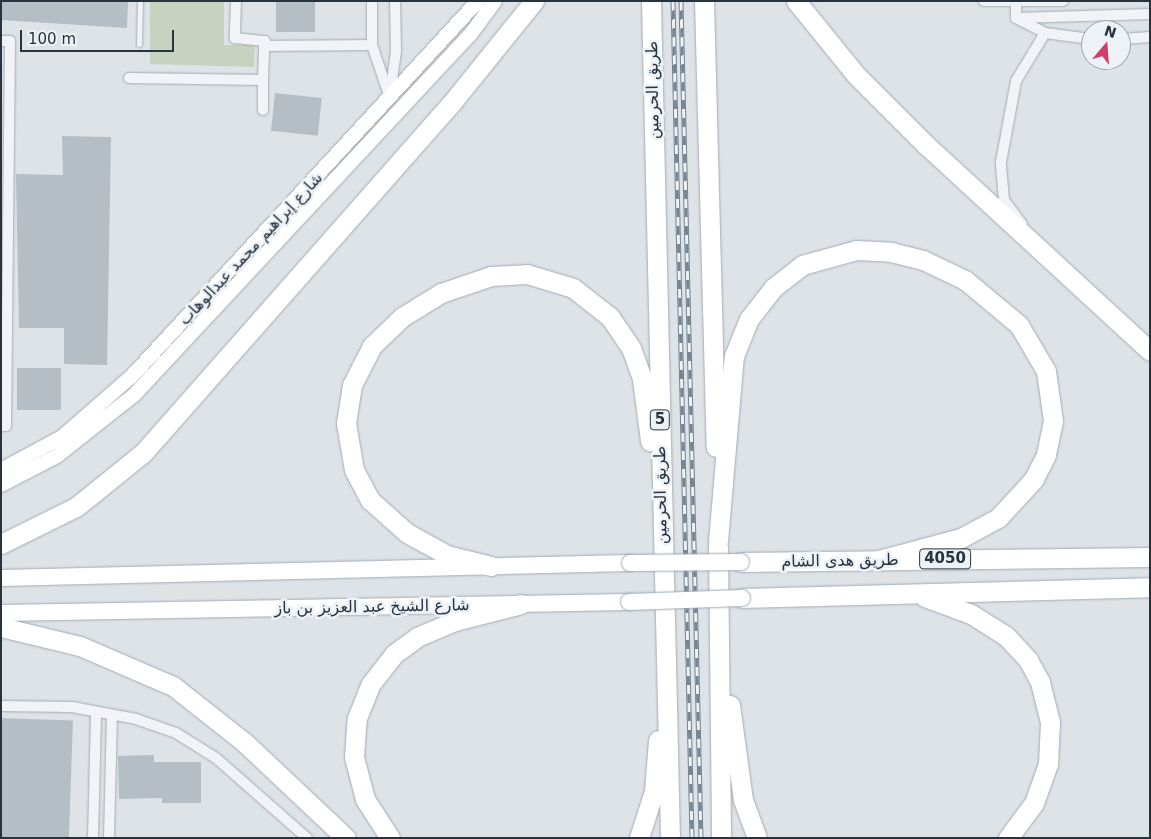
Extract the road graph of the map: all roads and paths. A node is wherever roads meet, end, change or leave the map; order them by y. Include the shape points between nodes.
1 (140, 1) edge
2 (236, 1) edge
3 (372, 1) edge
4 (395, 1) edge
5 (478, 1) edge
6 (495, 1) edge
7 (534, 1) edge
8 (652, 1) edge
9 (704, 1) edge
10 (796, 1) edge
11 (984, 1) edge
12 (1063, 1) edge
13 (1016, 2) edge
14 (1150, 14) edge
15 (1016, 18) junction
16 (1045, 33) junction
17 (1150, 37) edge
18 (1081, 38) edge
19 (1131, 38) edge
20 (1, 41) edge
21 (139, 44) dead end
22 (264, 46) junction
23 (372, 46) junction
24 (129, 78) dead end
25 (263, 80) junction
26 (390, 98) junction
27 (263, 110) dead end
28 (1041, 249) junction
29 (1150, 351) edge
30 (3, 426) edge
31 (1, 470) edge
32 (1, 485) edge
33 (718, 541) junction
34 (1, 544) edge
35 (662, 545) junction
36 (1150, 557) edge
37 (879, 560) junction
38 (741, 562) joint
39 (491, 566) junction
40 (1, 578) edge
41 (1150, 586) edge
42 (904, 592) junction
43 (742, 598) joint
44 (521, 604) junction
45 (1, 613) edge
46 (666, 620) junction
47 (719, 624) junction
48 (1, 627) edge
49 (1, 706) edge
50 (96, 712) junction
51 (112, 715) junction
52 (93, 838) edge
53 (109, 838) edge
54 (307, 838) edge
55 (346, 838) edge
56 (390, 838) edge
57 (639, 838) edge
58 (670, 838) edge
59 (721, 838) edge
60 (757, 838) edge
61 (1008, 838) edge

1 - 21 lane
2 - 22 street via 235,38 265,41
3 - 23 street
4 - 26 street via 396,51
5 - 26 street, شارع إبراهيم محمد عبدالوهاب
6 - 32 street via 470,35 134,395 57,456
7 - 34 highway via 450,105 143,453 76,507
8 - 35 highway, طريق الحرمين / 5
9 - 33 highway
10 - 28 highway via 856,75 926,145
11 - 13 street
12 - 13 street
13 - 15 street
14 - 15 street
15 - 16 street
16 - 18 street
16 - 28 street via 1016,81 1001,162 1004,200
17 - 19 street
20 - 30 street via 10,41
22 - 23 street
22 - 25 street
23 - 26 street
24 - 25 street
25 - 27 street
26 - 31 street, شارع إبراهيم محمد عبدالوهاب via 132,376 62,437
28 - 29 highway
33 - 37 highway via 734,356 749,319 773,288 802,265 842,252 883,251 923,260 952,272 1007,312 1041,358 1050,385 1053,414 1050,442 1041,467 1008,510 961,538
33 - 47 highway
35 - 39 highway via 642,379 625,337 602,308 574,288 539,276 496,275 442,293 390,327 372,346 356,375 346,423 354,470 382,512 433,548
35 - 46 highway, طريق الحرمين / 5
36 - 37 highway, طريق هدى الشام / 4050
37 - 38 highway, طريق هدى الشام / 4050
38 - 39 main road, bridge
39 - 40 main road
41 - 42 highway
42 - 43 highway
42 - 61 highway via 955,607 999,631 1021,650 1040,682 1050,722 1048,764 1034,803
43 - 44 main road, شارع الشيخ عبد العزيز بن باز, bridge
44 - 45 main road, شارع الشيخ عبد العزيز بن باز
44 - 56 highway via 430,631 394,654 370,685 357,718 354,757 366,799
46 - 57 highway via 654,791
46 - 58 highway, طريق الحرمين / 5
47 - 59 highway
47 - 60 highway via 743,800
48 - 55 highway via 80,646 173,686 244,742
49 - 50 street via 72,707
50 - 51 street
50 - 52 street
51 - 53 street
51 - 54 street via 162,727 196,745

